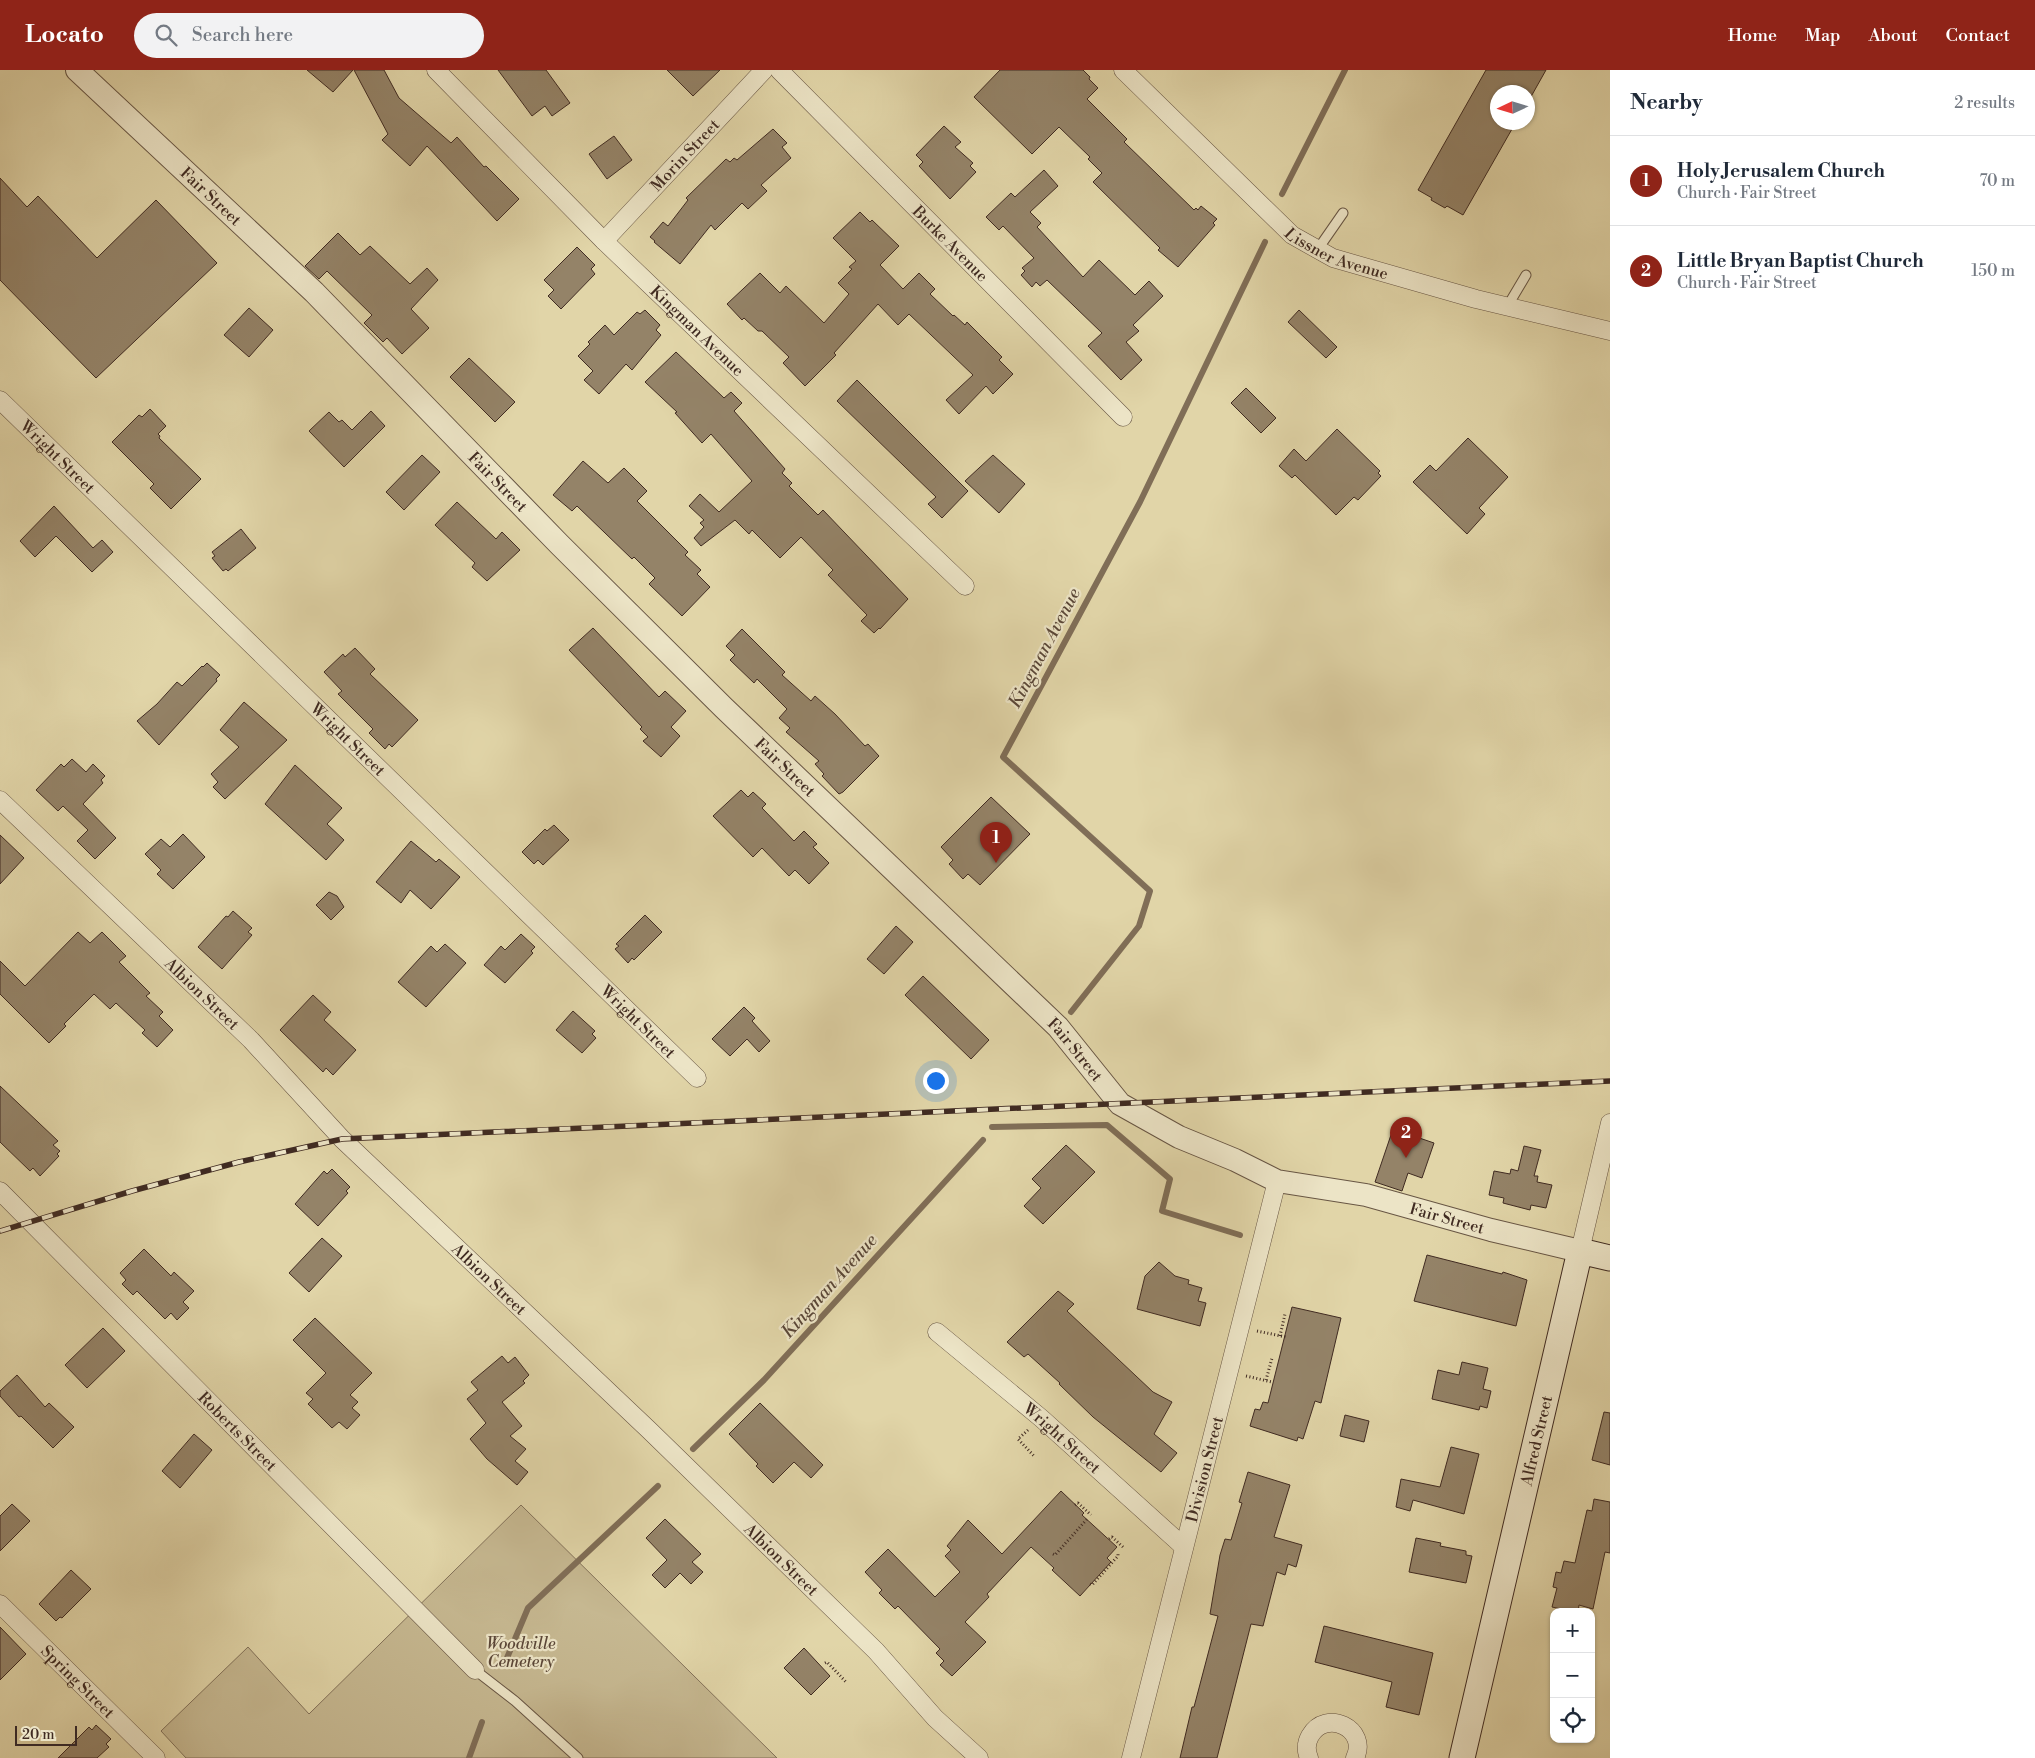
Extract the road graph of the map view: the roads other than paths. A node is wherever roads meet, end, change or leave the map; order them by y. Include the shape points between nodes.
1 (77, 70) edge
2 (436, 70) edge
3 (764, 70) edge
4 (779, 70) edge
5 (1123, 70) edge
6 (1343, 213) dead end
7 (604, 241) junction
8 (1318, 249) junction
9 (1526, 275) dead end
10 (1507, 307) junction
11 (1610, 331) edge
12 (0, 400) edge
13 (1123, 417) dead end
14 (965, 586) dead end
15 (0, 800) edge
16 (697, 1078) dead end
17 (1610, 1123) edge
18 (1277, 1181) junction
19 (0, 1191) edge
20 (1580, 1251) junction
21 (1610, 1258) edge
22 (937, 1332) dead end
23 (1184, 1547) junction
24 (0, 1604) edge
25 (474, 1670) joint
26 (1361, 1757) edge
27 (156, 1758) edge
28 (578, 1758) edge
29 (979, 1758) edge
30 (1131, 1758) edge
31 (1309, 1758) edge
32 (1462, 1758) edge

1 - 18 street, Fair Street via 314,292 724,708 1058,1026 1120,1104 1178,1137
2 - 7 street, Kingman Avenue
3 - 7 street, Morin Street
4 - 13 street, Burke Avenue
5 - 8 street, Lissner Avenue via 1292,235
6 - 8 lane
7 - 14 street, Kingman Avenue
8 - 10 street, Lissner Avenue via 1334,258
9 - 10 lane
10 - 11 street, Lissner Avenue
12 - 16 street, Wright Street
15 - 29 street, Albion Street via 250,1040 342,1139 876,1651 935,1718
17 - 20 street, Alfred Street
18 - 20 street, Fair Street via 1366,1195
18 - 23 street, Division Street
19 - 25 street, Roberts Street
20 - 21 main road, Fair Street
20 - 32 main road, Alfred Street
22 - 23 street, Wright Street via 1041,1418
23 - 30 street, Division Street
24 - 27 street, Spring Street
25 - 28 lane via 516,1701
26 - 31 street via 1351,1731 1345,1725 1328,1722 1313,1731 1308,1740

